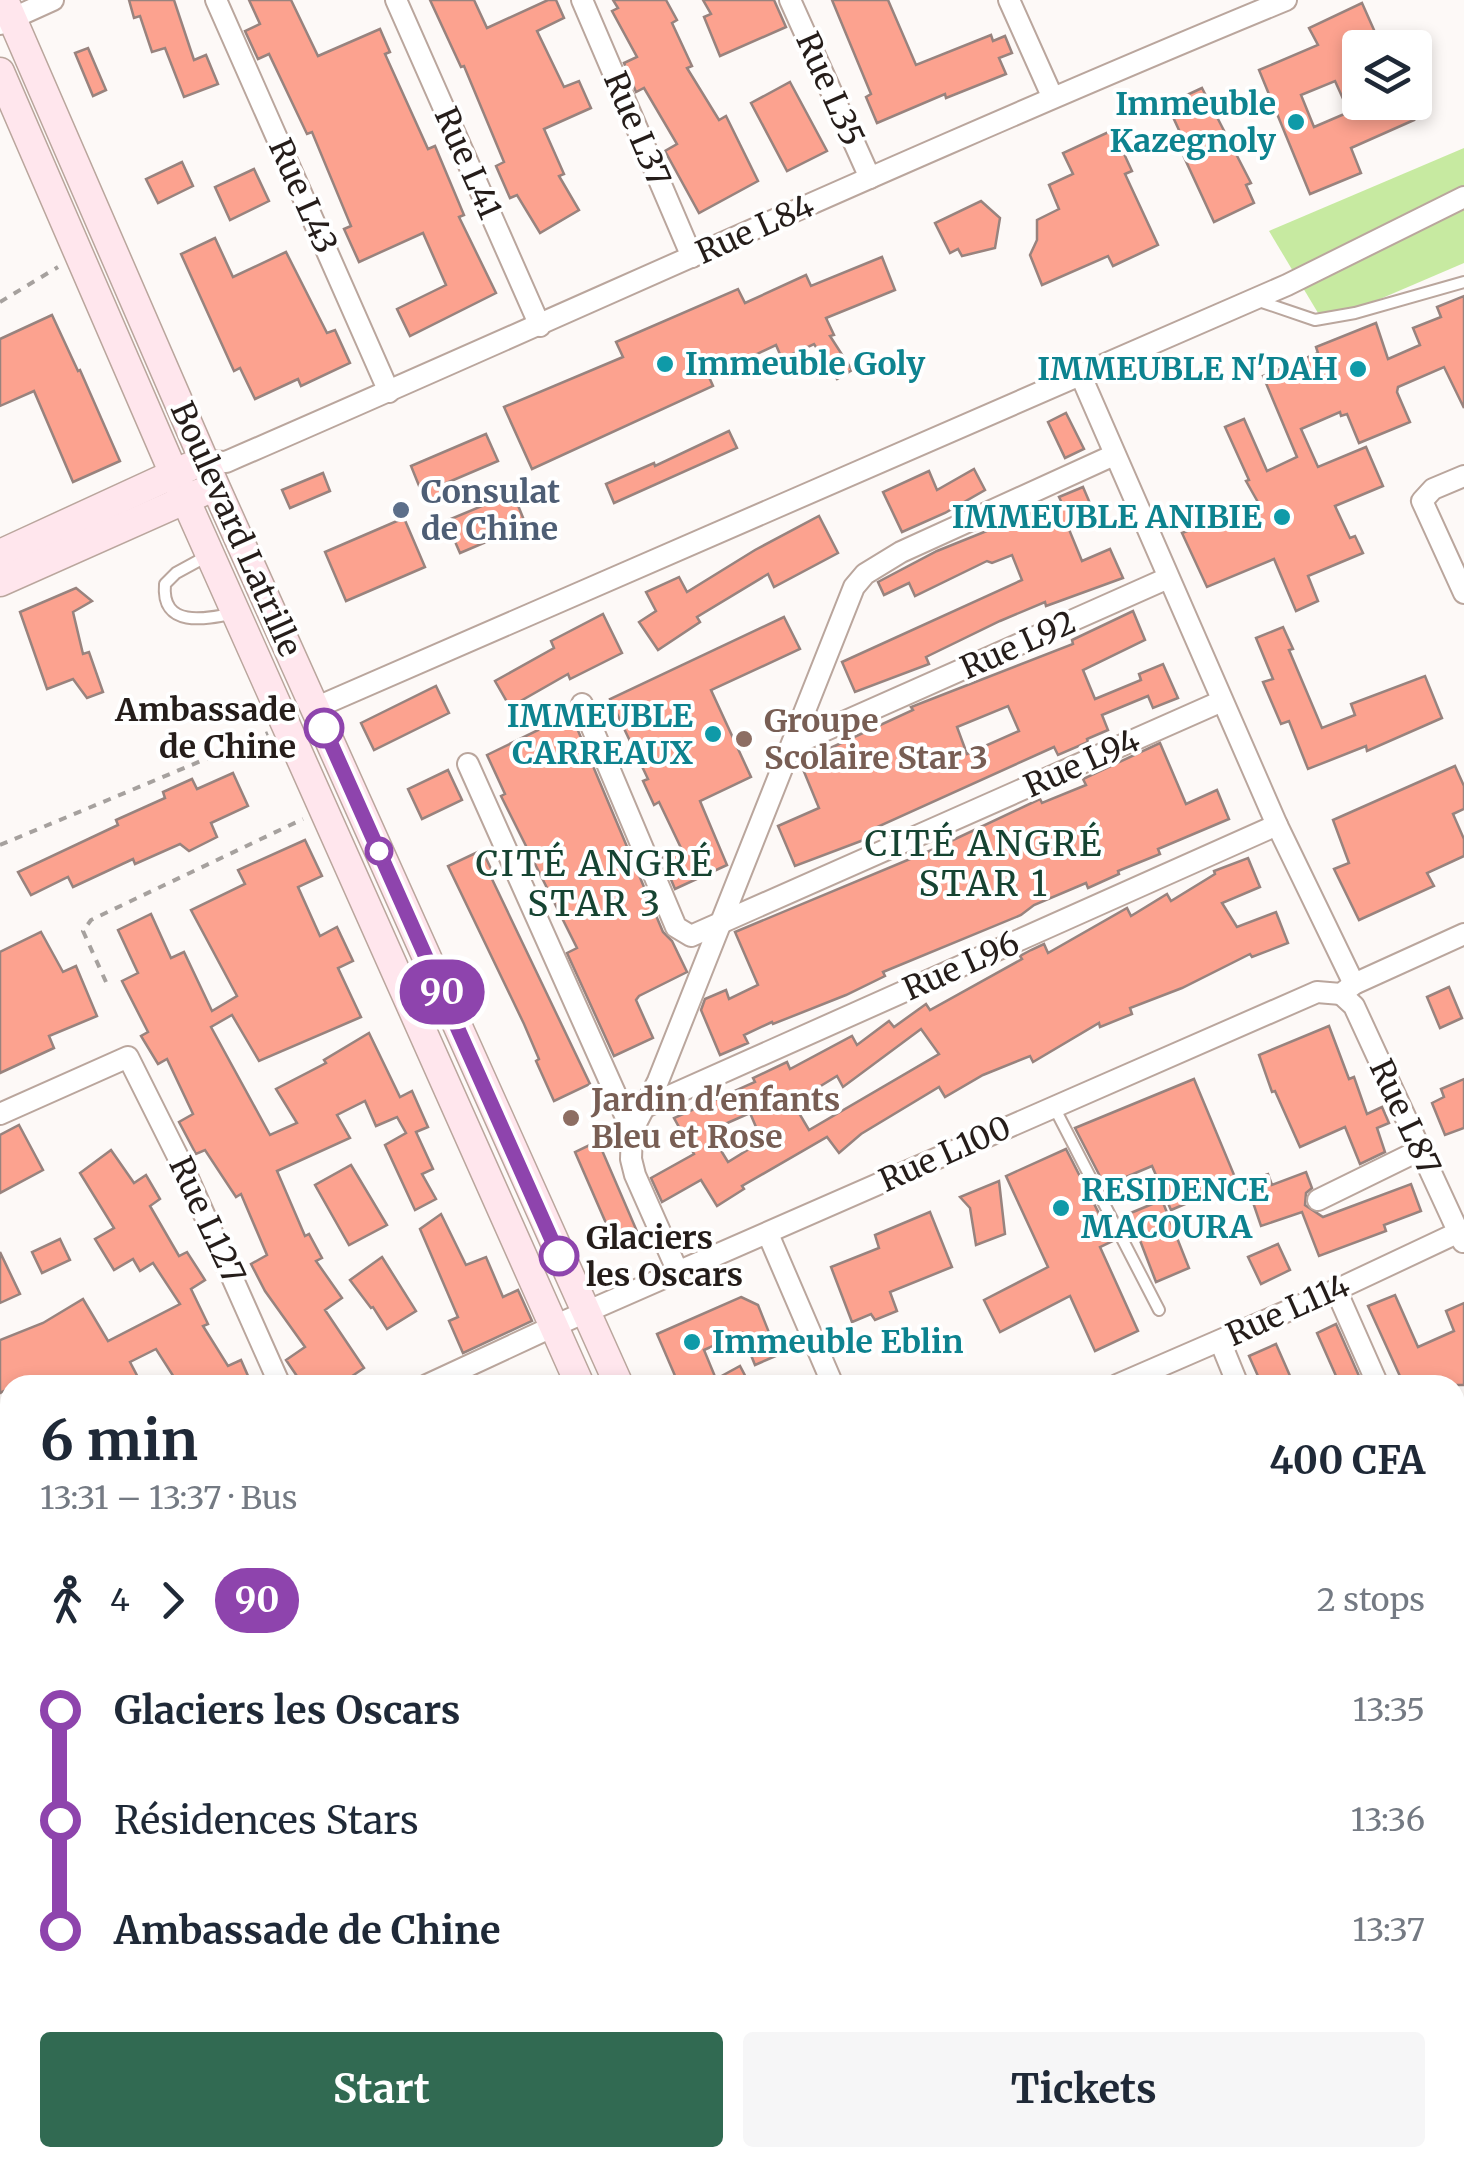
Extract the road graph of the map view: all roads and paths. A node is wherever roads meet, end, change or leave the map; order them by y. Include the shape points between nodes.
1 (53, 0) edge
2 (216, 0) edge
3 (396, 0) edge
4 (582, 0) edge
5 (790, 0) edge
6 (1009, 0) edge
7 (1286, 0) edge
8 (5, 14) edge
9 (0, 72) edge
10 (1052, 96) junction
11 (6, 123) dead end
12 (33, 144) junction
13 (870, 178) junction
14 (1464, 197) edge
15 (80, 256) junction
16 (692, 257) junction
17 (1464, 282) edge
18 (1254, 299) junction
19 (0, 302) edge
20 (540, 326) junction
21 (1081, 376) junction
22 (390, 392) junction
23 (1114, 455) junction
24 (215, 470) junction
25 (1464, 476) edge
26 (180, 487) junction
27 (0, 554) edge
28 (210, 554) junction
29 (1168, 578) junction
30 (0, 582) edge
31 (1464, 594) edge
32 (235, 612) junction
33 (1222, 701) junction
34 (582, 704) dead end
35 (316, 708) junction
36 (286, 726) junction
37 (792, 746) junction
38 (468, 764) dead end
39 (323, 809) junction
40 (1278, 826) junction
41 (0, 845) edge
42 (722, 921) junction
43 (1464, 934) edge
44 (106, 982) dead end
45 (1348, 989) junction
46 (1053, 1106) junction
47 (645, 1107) junction
48 (0, 1114) edge
49 (632, 1131) junction
50 (1420, 1150) junction
51 (1318, 1200) dead end
52 (768, 1234) junction
53 (1461, 1239) edge
54 (678, 1272) junction
55 (1340, 1299) junction
56 (1159, 1310) dead end
57 (585, 1313) junction
58 (554, 1326) junction
59 (1220, 1340) junction
60 (276, 1375) edge
61 (449, 1375) edge
62 (576, 1375) edge
63 (613, 1375) edge
64 (830, 1375) edge
65 (1140, 1375) edge
66 (1234, 1375) edge
67 (1374, 1375) edge

1 - 8 street
2 - 22 street, Rue L43
3 - 20 street, Rue L41
4 - 16 street, Rue L37
5 - 13 street, Rue L35
6 - 10 street
7 - 10 street, Rue L84
8 - 24 main road, Boulevard Latrille
9 - 12 main road, Boulevard Latrille
10 - 13 street, Rue L84
11 - 12 lane
12 - 15 main road, Boulevard Latrille
13 - 16 street, Rue L84
14 - 18 street
15 - 19 path
15 - 26 main road, Boulevard Latrille
16 - 20 street, Rue L84
17 - 18 lane via 1315,320
18 - 21 street
20 - 22 street, Rue L84
21 - 23 street, Rue L87
21 - 35 street
22 - 24 street, Rue L84
23 - 29 street, Rue L87
23 - 37 street via 865,574 846,602
24 - 26 main road, Rue L84
24 - 35 main road, Boulevard Latrille
25 - 31 street via 1424,497
26 - 27 main road, Rue L84
26 - 28 main road, Boulevard Latrille
26 - 30 main road, Rue L84
28 - 32 main road, Boulevard Latrille
28 - 32 lane via 176,573 165,584 164,598 174,613 190,619
29 - 33 street, Rue L87
29 - 37 street, Rue L92
32 - 36 main road, Boulevard Latrille
33 - 40 street, Rue L87
33 - 42 street, Rue L94
34 - 42 street, Rue L94 via 676,927 691,936
35 - 57 main road, Boulevard Latrille
36 - 39 main road, Boulevard Latrille
36 - 41 path
37 - 42 street
38 - 49 street
39 - 44 path via 91,920 83,931
39 - 58 main road, Boulevard Latrille
40 - 45 street, Rue L87
40 - 47 street, Rue L96
42 - 47 street
43 - 45 street, Rue L100
45 - 46 street, Rue L100 via 1317,992
45 - 50 street, Rue L87
46 - 52 street, Rue L100
46 - 56 lane
47 - 49 street
48 - 60 street, Rue L127 via 128,1057
49 - 54 street via 635,1175
50 - 51 street
50 - 53 street, Rue L87
52 - 54 street, Rue L100
52 - 64 street
53 - 55 street, Rue L114
54 - 57 street, Rue L100
55 - 59 street, Rue L114
55 - 67 street
57 - 58 street, Rue L100
57 - 63 main road, Boulevard Latrille
58 - 61 street, Rue L100
58 - 62 main road, Boulevard Latrille
59 - 65 street, Rue L114
59 - 66 street

